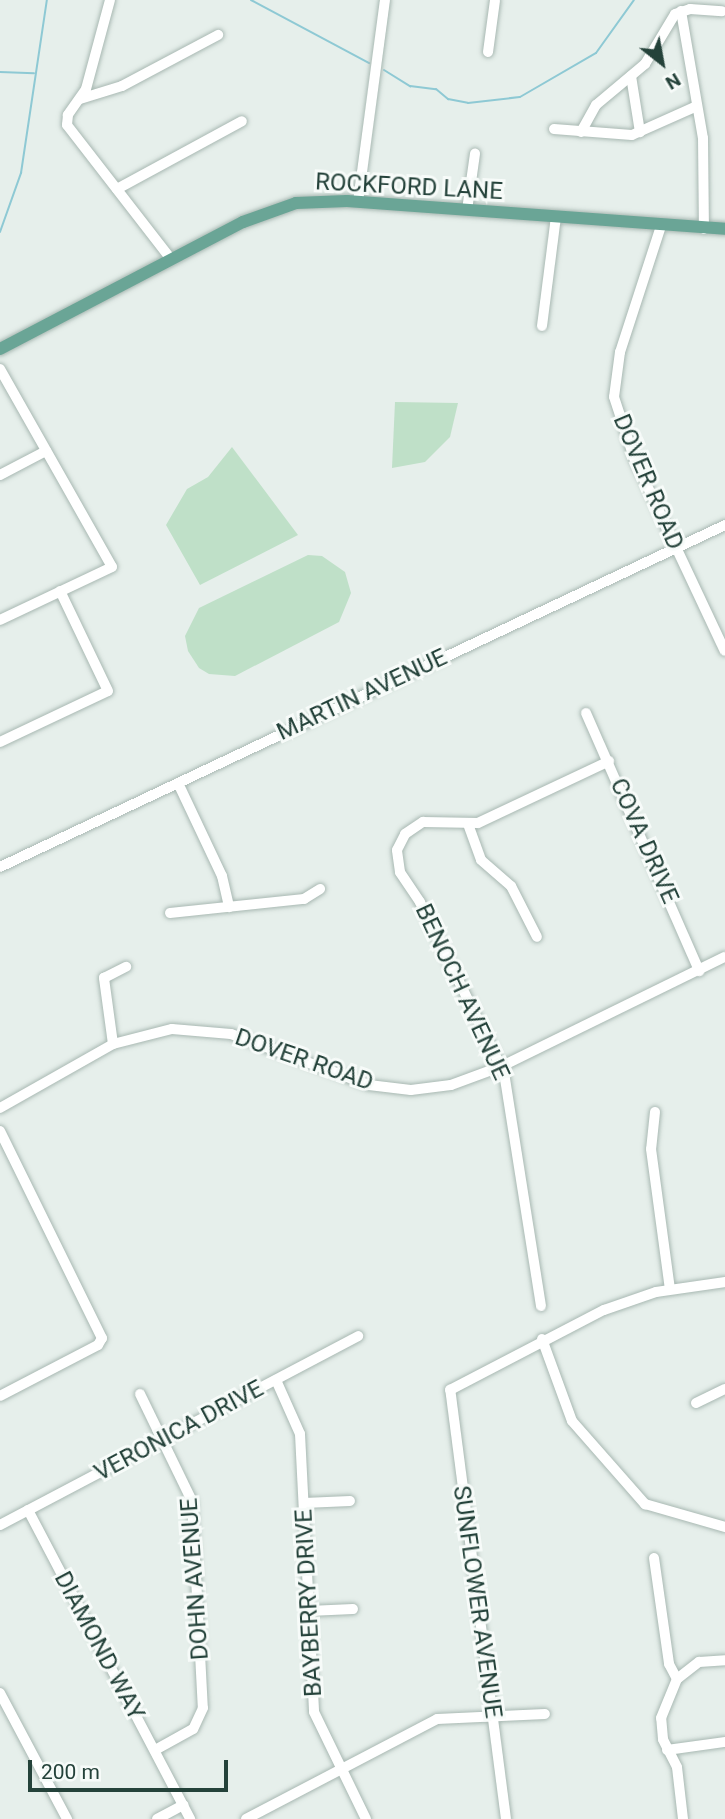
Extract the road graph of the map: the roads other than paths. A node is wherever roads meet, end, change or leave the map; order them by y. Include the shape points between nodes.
1 (110, 0) edge
2 (385, 0) edge
3 (495, 0) edge
4 (681, 11) junction
5 (722, 11) dead end
6 (218, 35) dead end
7 (488, 52) dead end
8 (631, 76) junction
9 (80, 99) junction
10 (695, 107) junction
11 (242, 121) dead end
12 (554, 129) dead end
13 (581, 132) junction
14 (640, 132) junction
15 (475, 153) dead end
16 (117, 189) junction
17 (358, 202) junction
18 (467, 210) junction
19 (556, 217) junction
20 (662, 226) junction
21 (704, 229) junction
22 (725, 229) edge
23 (172, 259) junction
24 (542, 326) dead end
25 (0, 349) edge
26 (0, 369) edge
27 (46, 451) junction
28 (0, 475) edge
29 (725, 524) edge
30 (676, 547) junction
31 (60, 592) junction
32 (0, 620) edge
33 (725, 651) edge
34 (586, 713) dead end
35 (0, 742) edge
36 (609, 761) junction
37 (178, 783) junction
38 (468, 824) junction
39 (0, 867) edge
40 (320, 890) dead end
41 (229, 907) junction
42 (170, 913) dead end
43 (537, 937) dead end
44 (725, 957) edge
45 (126, 967) dead end
46 (699, 971) junction
47 (113, 1044) junction
48 (500, 1067) junction
49 (0, 1108) edge
50 (655, 1112) dead end
51 (0, 1130) edge
52 (725, 1282) edge
53 (670, 1289) junction
54 (541, 1306) dead end
55 (358, 1336) dead end
56 (542, 1339) junction
57 (275, 1380) junction
58 (725, 1389) edge
59 (140, 1394) dead end
60 (0, 1396) edge
61 (696, 1403) dead end
62 (163, 1439) junction
63 (350, 1501) dead end
64 (304, 1503) junction
65 (27, 1510) junction
66 (0, 1525) edge
67 (725, 1527) edge
68 (654, 1558) dead end
69 (353, 1609) dead end
70 (309, 1611) junction
71 (725, 1660) edge
72 (677, 1679) junction
73 (0, 1693) edge
74 (545, 1714) dead end
75 (492, 1716) junction
76 (725, 1742) edge
77 (155, 1750) junction
78 (667, 1750) junction
79 (340, 1769) junction
80 (183, 1805) junction
81 (251, 1816) edge
82 (67, 1819) edge
83 (157, 1819) edge
84 (190, 1819) edge
85 (366, 1819) edge
86 (506, 1819) edge
87 (683, 1819) edge

1 - 9 street
2 - 17 street
3 - 7 street
4 - 5 street
4 - 8 street
4 - 10 street
6 - 9 street via 131,82
8 - 13 street via 596,105
8 - 14 street
9 - 16 street via 68,115 67,125
10 - 14 street
10 - 21 street via 704,138
11 - 16 street
12 - 13 street
13 - 14 street
15 - 18 street
16 - 23 street
17 - 18 main road, ROCKFORD LANE
17 - 23 main road, ROCKFORD LANE via 279,206
18 - 19 main road, ROCKFORD LANE
19 - 20 main road, ROCKFORD LANE
19 - 24 street
20 - 21 main road, ROCKFORD LANE
20 - 30 street, DOVER ROAD via 620,352 614,390 622,430
21 - 22 main road, ROCKFORD LANE
23 - 25 main road, ROCKFORD LANE
26 - 27 street
27 - 28 street
27 - 31 street via 112,567
29 - 30 street, MARTIN AVENUE
30 - 33 street, DOVER ROAD
30 - 37 street, MARTIN AVENUE
31 - 32 street
31 - 35 street via 108,691
34 - 36 street, COVA DRIVE
36 - 38 street
36 - 46 street, COVA DRIVE
37 - 39 street, MARTIN AVENUE
37 - 41 street via 222,876
38 - 43 street via 481,860 511,886
38 - 48 street, BENOCH AVENUE via 429,821 415,825 399,844 398,865
40 - 41 street via 303,899
41 - 42 street
44 - 46 street, DOVER ROAD
45 - 47 street via 104,978
46 - 48 street, DOVER ROAD
47 - 48 street, DOVER ROAD via 150,1032 213,1030 369,1085 411,1090 451,1085
47 - 49 street, DOVER ROAD
48 - 54 street, BENOCH AVENUE via 519,1147
50 - 53 street via 651,1149
51 - 60 street via 102,1340
52 - 53 street
53 - 56 street via 604,1310
55 - 57 street, VERONICA DRIVE
56 - 67 street via 572,1421 645,1504
56 - 75 street, SUNFLOWER AVENUE via 454,1386 449,1398
57 - 62 street, VERONICA DRIVE
57 - 64 street, BAYBERRY DRIVE via 300,1434
58 - 61 street
59 - 62 street, DOHN AVENUE
62 - 65 street, VERONICA DRIVE
62 - 77 street, DOHN AVENUE via 188,1487 194,1513 203,1708 193,1729
63 - 64 street
64 - 70 street, BAYBERRY DRIVE
65 - 66 street, VERONICA DRIVE
65 - 77 street, DIAMOND WAY
68 - 72 street via 668,1664
69 - 70 street
70 - 79 street, BAYBERRY DRIVE via 314,1712
71 - 72 street via 699,1662
72 - 78 street via 661,1718
73 - 82 street
74 - 75 street
75 - 79 street via 437,1719
75 - 86 street, SUNFLOWER AVENUE
76 - 78 street
77 - 80 street, DIAMOND WAY
78 - 87 street via 677,1767
79 - 81 street
79 - 85 street, BAYBERRY DRIVE
80 - 83 street
80 - 84 street, DIAMOND WAY

